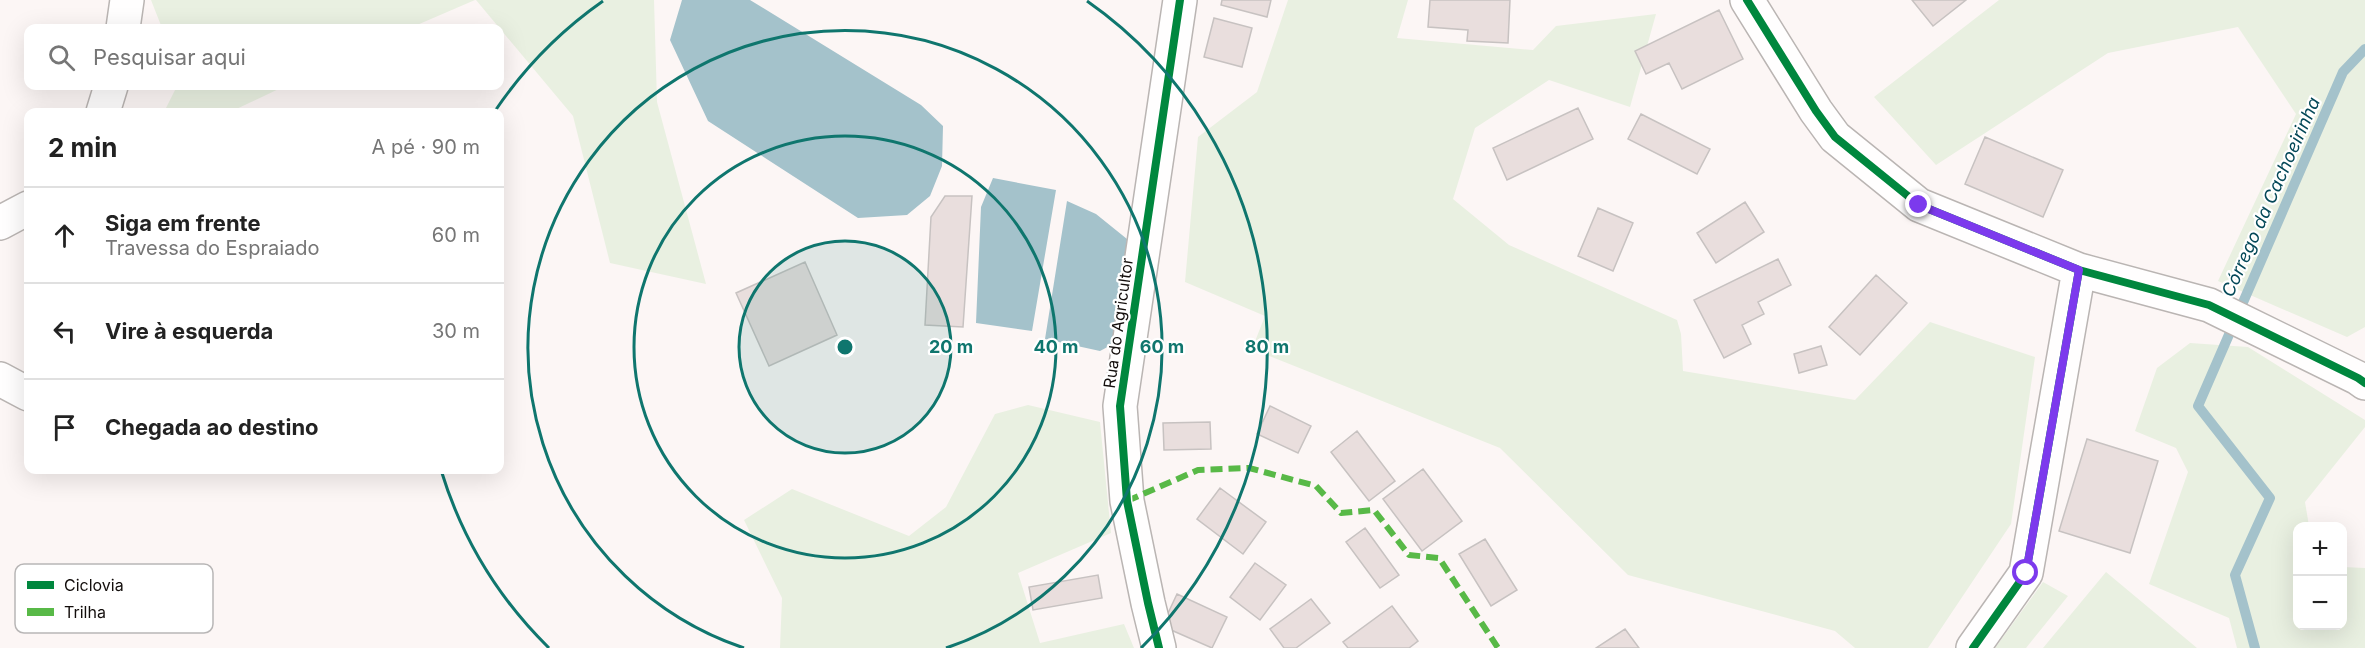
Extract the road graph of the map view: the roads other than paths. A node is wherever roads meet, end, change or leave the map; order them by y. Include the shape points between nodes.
1 (127, 0) edge
2 (1180, 0) edge
3 (1747, 0) edge
4 (124, 24) edge
5 (110, 90) edge
6 (104, 108) edge
7 (24, 210) edge
8 (0, 223) edge
9 (2079, 270) junction
10 (0, 380) edge
11 (2365, 383) edge
12 (24, 392) edge
13 (1159, 648) edge
14 (1973, 648) edge

1 - 4 street
2 - 13 street, Rua do Agricultor via 1120,406 1127,501
3 - 9 street via 1835,137 1919,205
5 - 6 street
7 - 8 street
9 - 11 street via 2209,305
9 - 14 street via 2026,573
10 - 12 street

